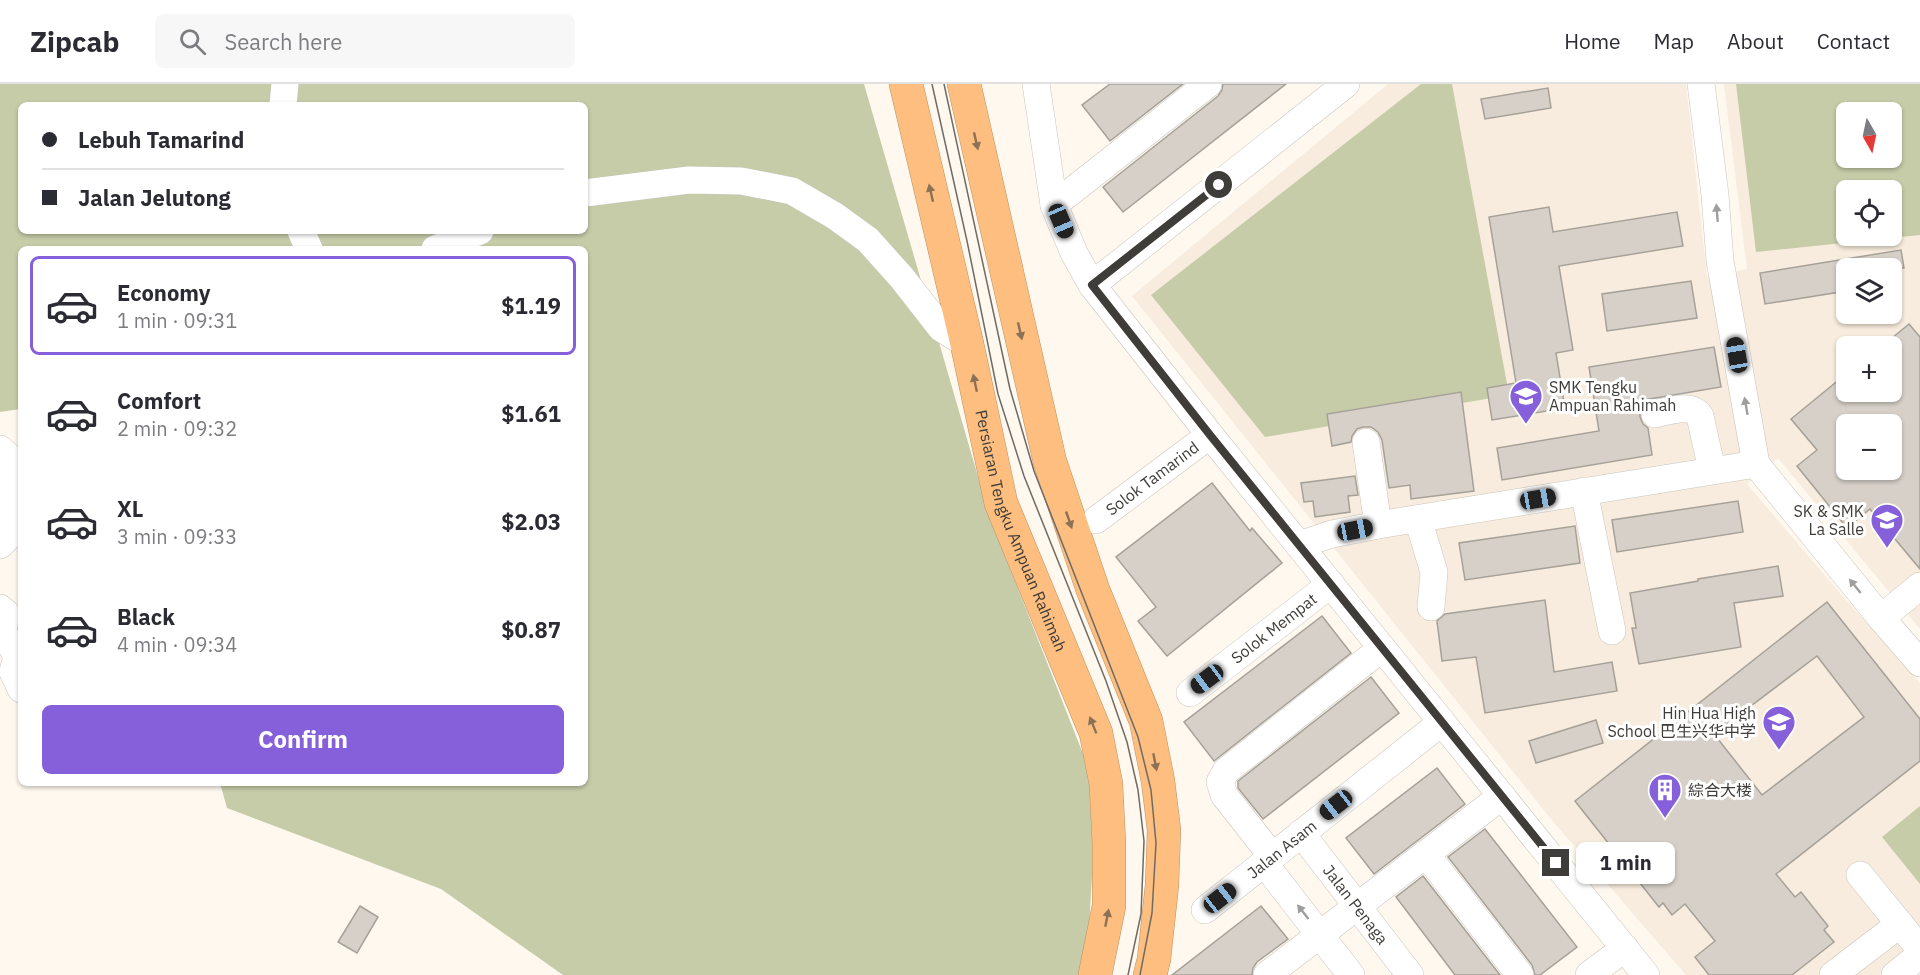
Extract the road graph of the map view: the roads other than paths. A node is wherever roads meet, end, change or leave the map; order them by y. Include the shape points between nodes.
1 (285, 84) edge
2 (906, 84) edge
3 (964, 84) edge
4 (1038, 84) edge
5 (1208, 84) edge
6 (1346, 84) edge
7 (1701, 84) edge
8 (283, 102) edge
9 (588, 193) edge
10 (1054, 205) junction
11 (472, 234) edge
12 (442, 246) edge
13 (1092, 285) junction
14 (967, 344) junction
15 (1655, 414) dead end
16 (1210, 435) junction
17 (1366, 442) dead end
18 (0, 449) edge
19 (1756, 464) junction
20 (1712, 470) junction
21 (1584, 491) junction
22 (1418, 519) junction
23 (1096, 520) dead end
24 (1378, 525) junction
25 (1299, 544) junction
26 (0, 545) edge
27 (1331, 584) junction
28 (1920, 586) edge
29 (1431, 607) dead end
30 (0, 608) edge
31 (1881, 618) junction
32 (1612, 631) dead end
33 (1382, 648) junction
34 (1920, 663) edge
35 (18, 683) edge
36 (1190, 693) dead end
37 (1442, 722) junction
38 (1502, 795) junction
39 (1301, 833) junction
40 (1426, 854) junction
41 (1268, 860) junction
42 (1860, 875) dead end
43 (1357, 906) junction
44 (1204, 910) dead end
45 (1900, 924) junction
46 (1320, 935) junction
47 (1625, 948) junction
48 (1920, 949) edge
49 (1920, 955) edge
50 (1095, 975) edge
51 (1150, 975) edge
52 (1267, 975) edge
53 (1351, 975) edge
54 (1410, 975) edge
55 (1520, 975) edge
56 (1589, 975) edge
57 (1646, 975) edge
58 (1833, 975) edge
59 (1895, 975) edge

1 - 8 street
14 -> 2 highway, Persiaran Tengku Ampuan Rahimah
3 -> 51 highway via 1050,462 1093,590 1146,721 1164,830 1162,885
4 - 10 street
5 - 10 street
6 - 13 street
19 -> 7 street via 1720,261
9 - 14 street via 689,180 741,181 792,191 867,240 941,328
10 - 13 street
11 - 12 street
13 - 16 street
50 -> 14 highway, Persiaran Tengku Ampuan Rahimah via 1109,906 1106,784 1096,733 1001,503
15 - 20 street via 1697,411
16 - 23 street, Solok Tamarind
16 - 25 street
17 - 24 street
18 - 26 street via 8,456 10,493 7,538
19 - 20 street
31 -> 19 street
20 - 21 street
21 - 22 street
21 - 32 street
22 - 24 street
22 - 29 street via 1434,572
24 - 25 street
25 - 27 street
27 - 33 street
27 - 36 street, Solok Mempat
28 - 31 street
30 - 35 street via 6,613 3,632 17,656 13,672
31 - 34 street
33 - 37 street
33 - 41 street via 1226,771 1220,782 1224,795
37 - 38 street
37 - 39 street, Jalan Asam
38 - 40 street
38 - 47 street
39 - 41 street, Jalan Asam
39 - 43 street, Jalan Penaga
40 - 43 street
40 - 55 street
41 - 44 street, Jalan Asam
46 -> 41 street
42 - 45 street
43 - 46 street
43 - 54 street, Jalan Penaga
45 - 48 street
45 - 58 street
46 - 52 street
46 - 53 street
47 - 56 street
47 - 57 street
49 - 59 street

